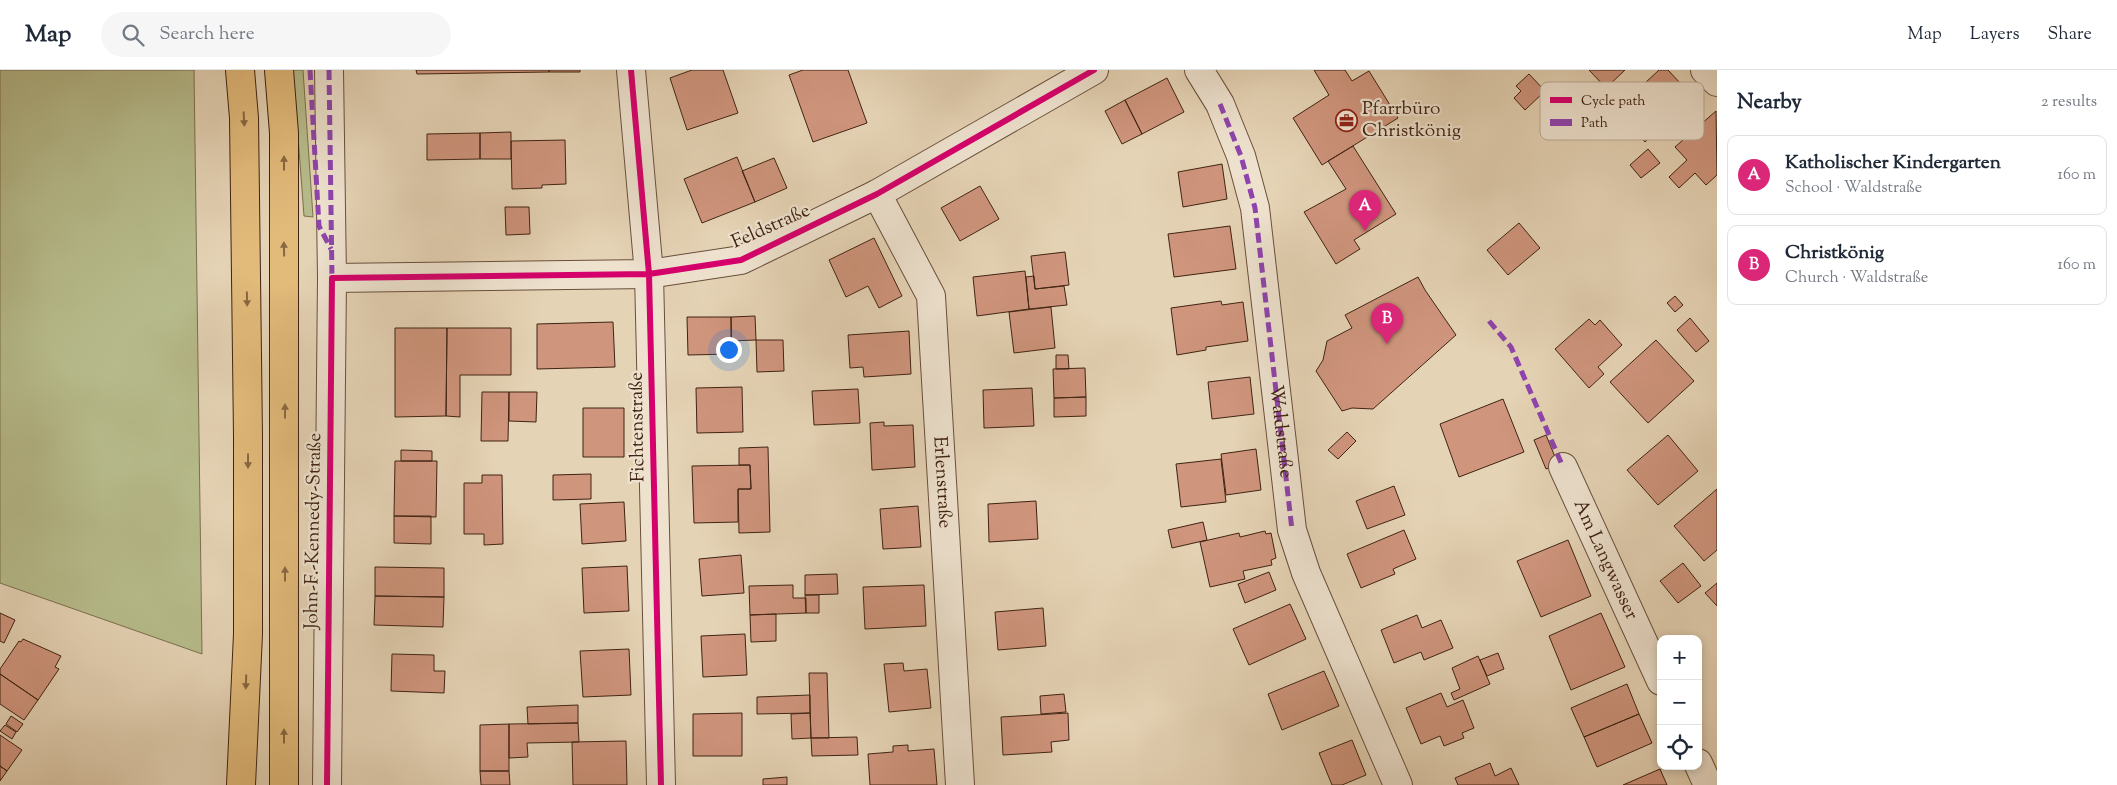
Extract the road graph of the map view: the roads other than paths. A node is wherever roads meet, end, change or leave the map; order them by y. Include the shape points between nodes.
1 (240, 70) edge
2 (279, 70) edge
3 (329, 70) edge
4 (631, 70) edge
5 (1094, 70) edge
6 (1199, 70) edge
7 (1705, 70) edge
8 (1717, 82) edge
9 (877, 194) junction
10 (649, 274) junction
11 (332, 278) junction
12 (1563, 467) dead end
13 (1661, 680) edge
14 (1701, 770) edge
15 (241, 785) edge
16 (284, 785) edge
17 (326, 785) edge
18 (661, 785) edge
19 (960, 785) edge
20 (1398, 785) edge
21 (1708, 785) edge

1 -> 15 main road via 244,118 248,436 248,634
16 -> 2 main road via 284,133
3 - 11 street, John-F.-Kennedy-Straße
4 - 10 street, Fichtenstraße
5 - 9 street, Feldstraße
6 - 20 street, Waldstraße via 1220,104 1241,156 1255,208 1292,530 1306,573
7 - 8 street
9 - 10 street, Feldstraße via 741,260
9 - 19 street, Erlenstraße via 932,296
10 - 11 street, Feldstraße
10 - 18 street, Fichtenstraße
11 - 17 street, John-F.-Kennedy-Straße
12 - 13 street, Am Langwasser
14 - 21 street

